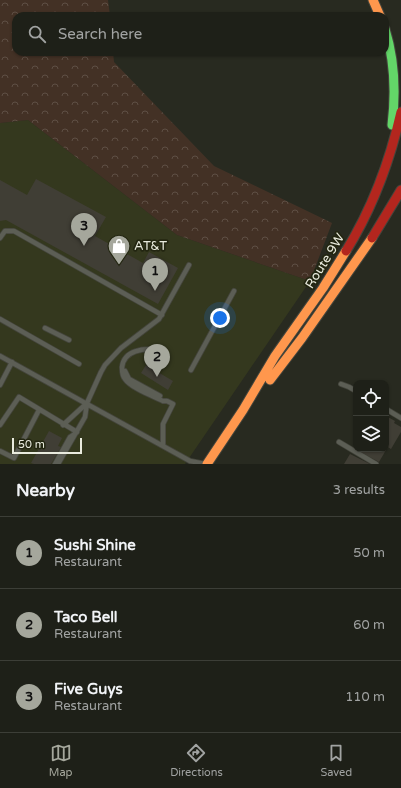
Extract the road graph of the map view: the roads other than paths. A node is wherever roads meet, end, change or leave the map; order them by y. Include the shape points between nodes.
1 (373, 0) edge
2 (378, 12) edge
3 (389, 44) edge
4 (401, 112) edge
5 (386, 165) junction
6 (401, 190) edge
7 (0, 238) edge
8 (189, 265) dead end
9 (234, 291) dead end
10 (162, 315) junction
11 (0, 319) edge
12 (45, 328) dead end
13 (69, 340) dead end
14 (157, 350) dead end
15 (0, 356) edge
16 (12, 362) junction
17 (79, 364) dead end
18 (191, 370) dead end
19 (341, 384) dead end
20 (0, 385) edge
21 (353, 389) edge
22 (87, 403) junction
23 (39, 410) junction
24 (244, 410) junction
25 (389, 411) edge
26 (401, 418) edge
27 (63, 425) junction
28 (0, 426) edge
29 (77, 432) junction
30 (339, 442) dead end
31 (163, 446) junction
32 (0, 451) edge
33 (55, 464) edge
34 (58, 464) edge
35 (206, 464) edge
36 (376, 464) edge

1 - 2 main road
3 - 5 main road via 395,87
4 - 5 main road, Route 9W
5 - 24 main road, Route 9W via 357,233 276,356
6 - 24 main road, Route 9W via 361,255 289,356
7 - 10 lane via 5,231 14,231
8 - 10 lane
9 - 18 lane
10 - 22 lane via 109,360
11 - 17 lane
12 - 13 lane
14 - 31 lane via 139,353 130,358 126,363 125,374 129,379 173,404 163,424
15 - 16 lane
16 - 20 lane
16 - 22 lane
19 - 21 lane
22 - 27 lane
22 - 29 lane via 85,417
22 - 31 lane
23 - 27 lane
23 - 28 lane via 19,397
23 - 32 lane via 14,458
24 - 35 main road, Route 9W
25 - 26 lane
27 - 29 lane
29 - 33 lane via 70,437
29 - 34 lane
30 - 36 lane
31 - 35 lane via 190,461

